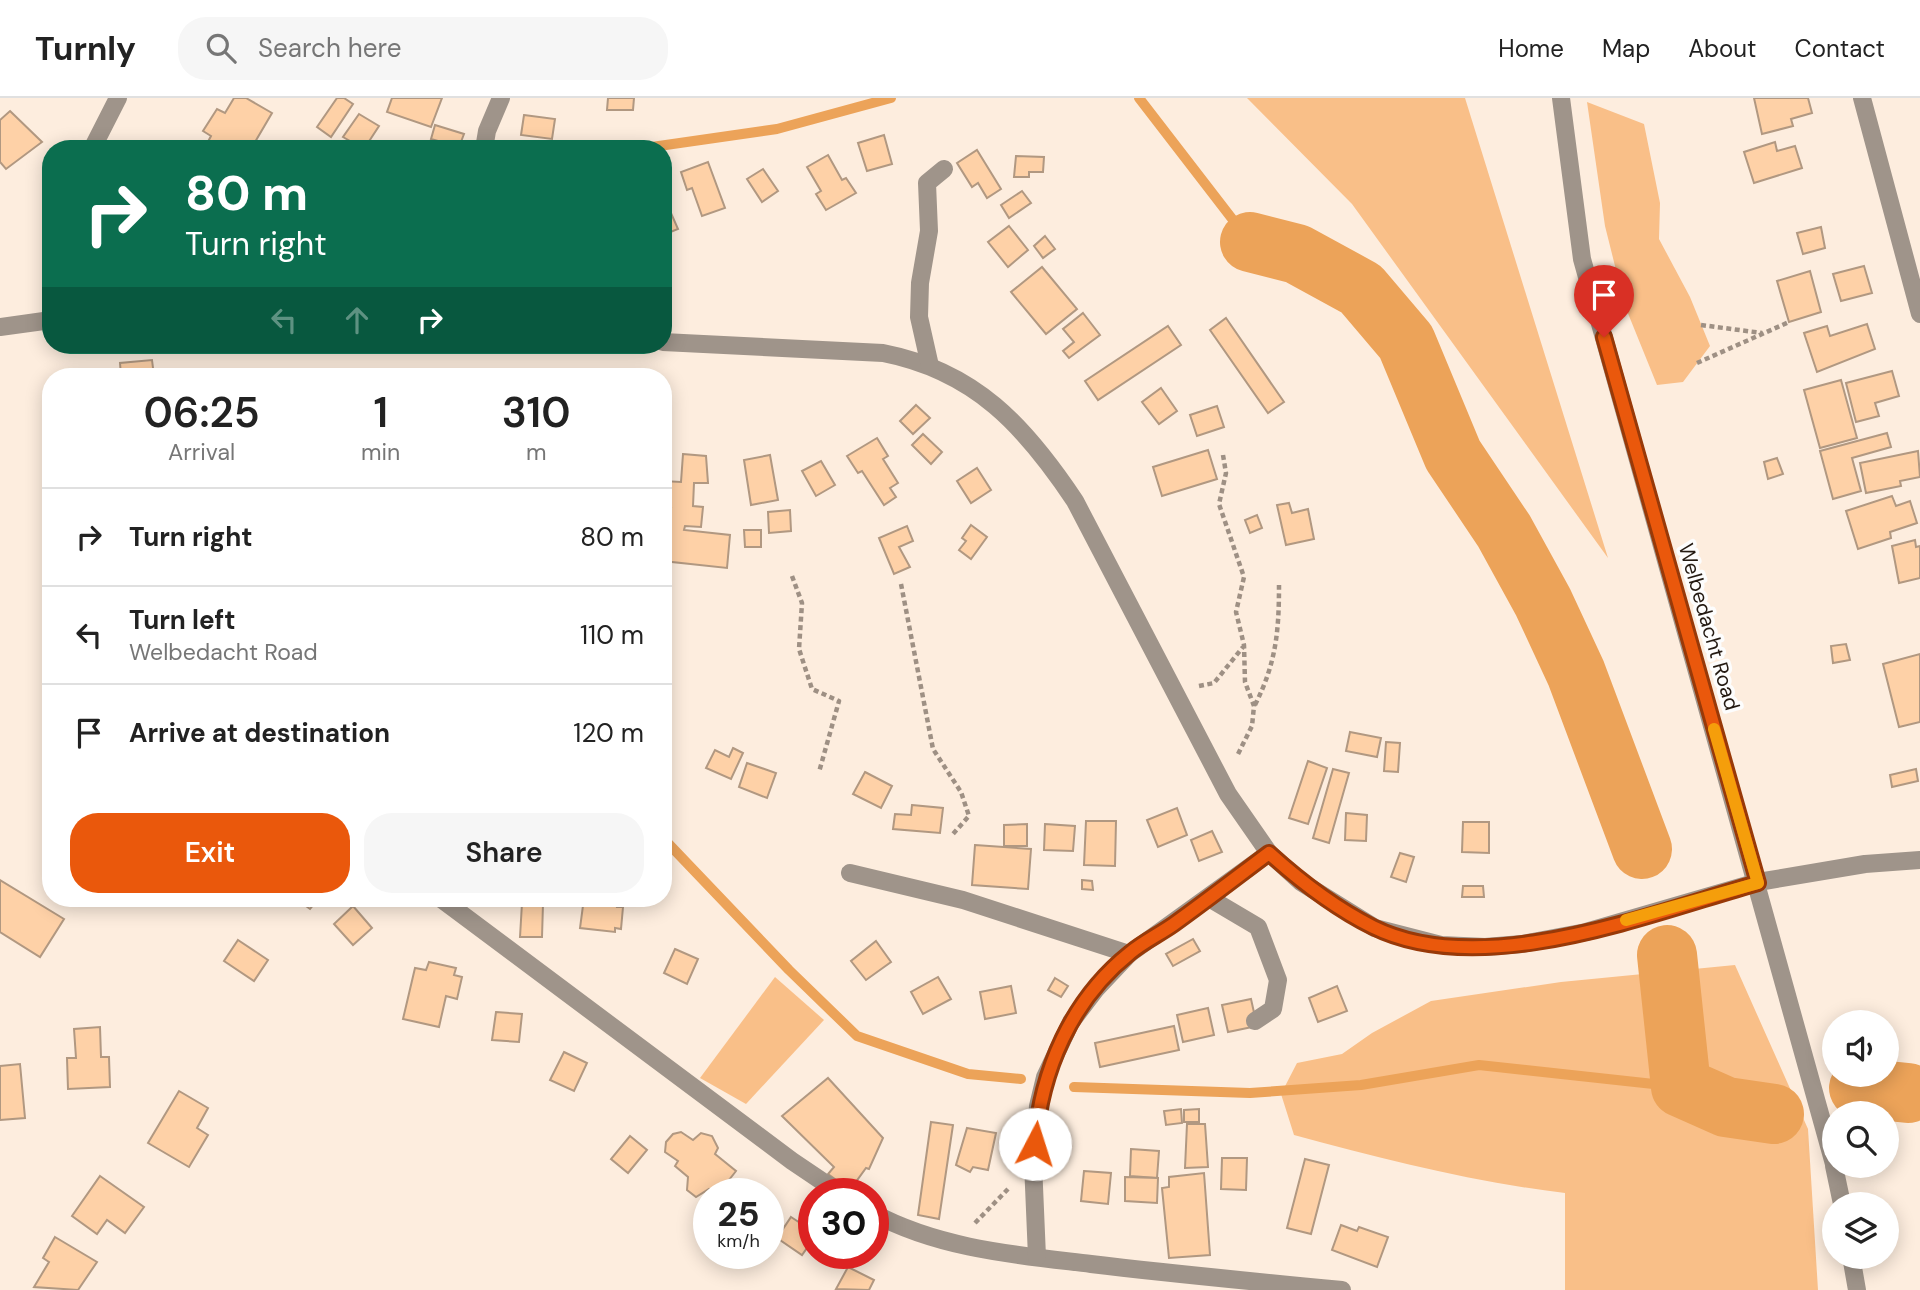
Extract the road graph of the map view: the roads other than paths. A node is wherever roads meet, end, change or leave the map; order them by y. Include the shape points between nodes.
1 (118, 98) edge
2 (501, 98) edge
3 (1561, 98) edge
4 (1862, 98) edge
5 (97, 140) edge
6 (486, 140) edge
7 (944, 169) dead end
8 (1918, 303) edge
9 (42, 321) edge
10 (0, 327) edge
11 (672, 342) edge
12 (930, 366) junction
13 (1269, 853) junction
14 (1920, 860) edge
15 (850, 873) dead end
16 (1758, 883) junction
17 (1209, 898) junction
18 (452, 907) edge
19 (1129, 954) junction
20 (1255, 1021) dead end
21 (1822, 1120) edge
22 (817, 1178) edge
23 (889, 1220) edge
24 (1037, 1257) junction
25 (1854, 1269) edge
26 (1342, 1290) edge
27 (1857, 1290) edge

1 - 5 street
2 - 6 street
3 - 16 street, Welbedacht Road via 1582,258
4 - 8 street
7 - 12 street via 927,183 929,231 919,317
9 - 10 street
11 - 12 street via 862,351
12 - 13 street via 998,406 1049,462 1075,501 1223,784
13 - 16 street via 1301,882 1375,928 1441,945 1510,945 1586,932
13 - 17 street
14 - 16 street via 1865,864
15 - 19 street via 963,901
16 - 21 street, Welbedacht Road
17 - 19 street
17 - 20 street via 1258,927 1278,980 1273,1009
18 - 22 street
19 - 24 street via 1096,989 1057,1047 1038,1106 1033,1163
23 - 24 street via 955,1243
24 - 26 street
25 - 27 street

